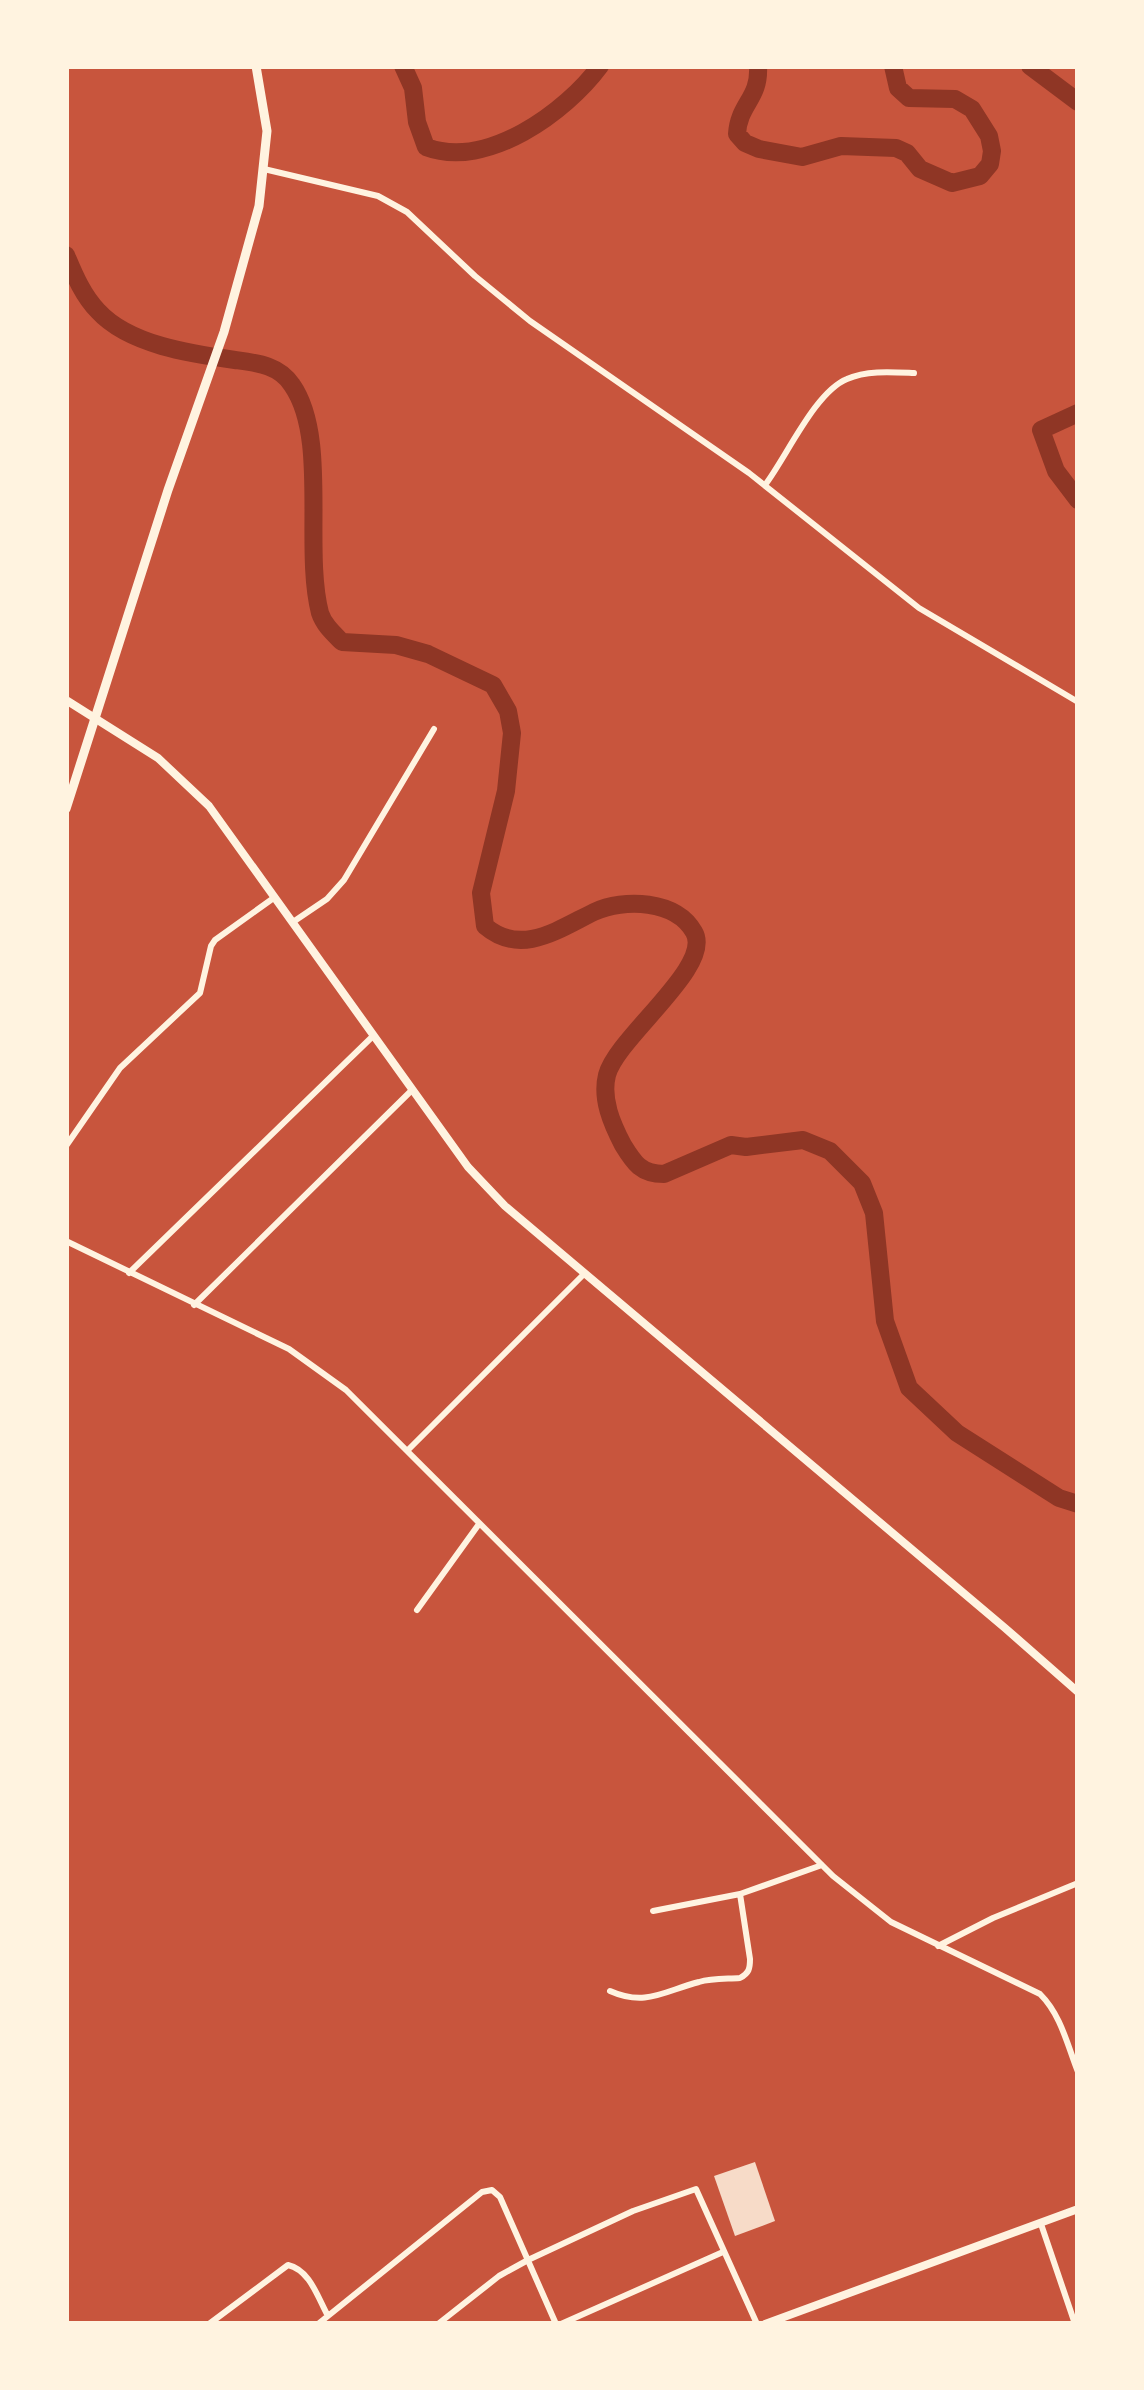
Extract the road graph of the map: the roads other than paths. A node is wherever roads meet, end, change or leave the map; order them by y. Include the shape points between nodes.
1 (256, 66) edge
2 (264, 169) junction
3 (914, 373) dead end
4 (765, 485) junction
5 (66, 700) edge
6 (1078, 702) edge
7 (95, 718) junction
8 (434, 729) dead end
9 (66, 809) edge
10 (275, 897) junction
11 (292, 922) junction
12 (373, 1036) junction
13 (412, 1090) junction
14 (66, 1146) edge
15 (66, 1241) edge
16 (129, 1273) junction
17 (584, 1274) junction
18 (194, 1305) junction
19 (407, 1450) junction
20 (478, 1524) junction
21 (418, 1610) dead end
22 (1078, 1692) edge
23 (822, 1865) junction
24 (1078, 1883) edge
25 (740, 1894) junction
26 (653, 1911) dead end
27 (938, 1946) junction
28 (610, 1990) dead end
29 (1078, 2072) edge
30 (1078, 2210) edge
31 (1041, 2224) junction
32 (723, 2252) junction
33 (527, 2260) junction
34 (328, 2316) junction
35 (209, 2324) edge
36 (318, 2324) edge
37 (438, 2324) edge
38 (558, 2324) edge
39 (761, 2324) edge
40 (1075, 2324) edge

1 - 2 main road
2 - 4 street via 378,196 406,212 530,321
2 - 7 main road via 224,332
3 - 4 street via 852,376 827,392
4 - 6 street via 919,608
5 - 7 street
7 - 9 main road
7 - 10 street via 195,790
8 - 11 street via 344,880
10 - 11 street
10 - 14 street via 215,940 200,993 120,1068
11 - 12 street
12 - 13 street
12 - 16 street
13 - 17 street via 488,1190
13 - 18 street
15 - 16 street
16 - 18 street
17 - 19 street
17 - 22 street
18 - 19 street via 322,1370
19 - 20 street
20 - 21 street
20 - 23 street
23 - 25 street
23 - 27 street via 892,1922
24 - 27 street
25 - 26 street
25 - 28 street via 745,1976 646,1999
27 - 29 street via 1040,1994
30 - 31 street
31 - 39 street
31 - 40 street
32 - 33 street via 696,2188
32 - 38 street
32 - 39 street
33 - 34 street via 500,2198 482,2192
33 - 37 street
33 - 38 street
34 - 35 street via 304,2272 289,2265
34 - 36 street

